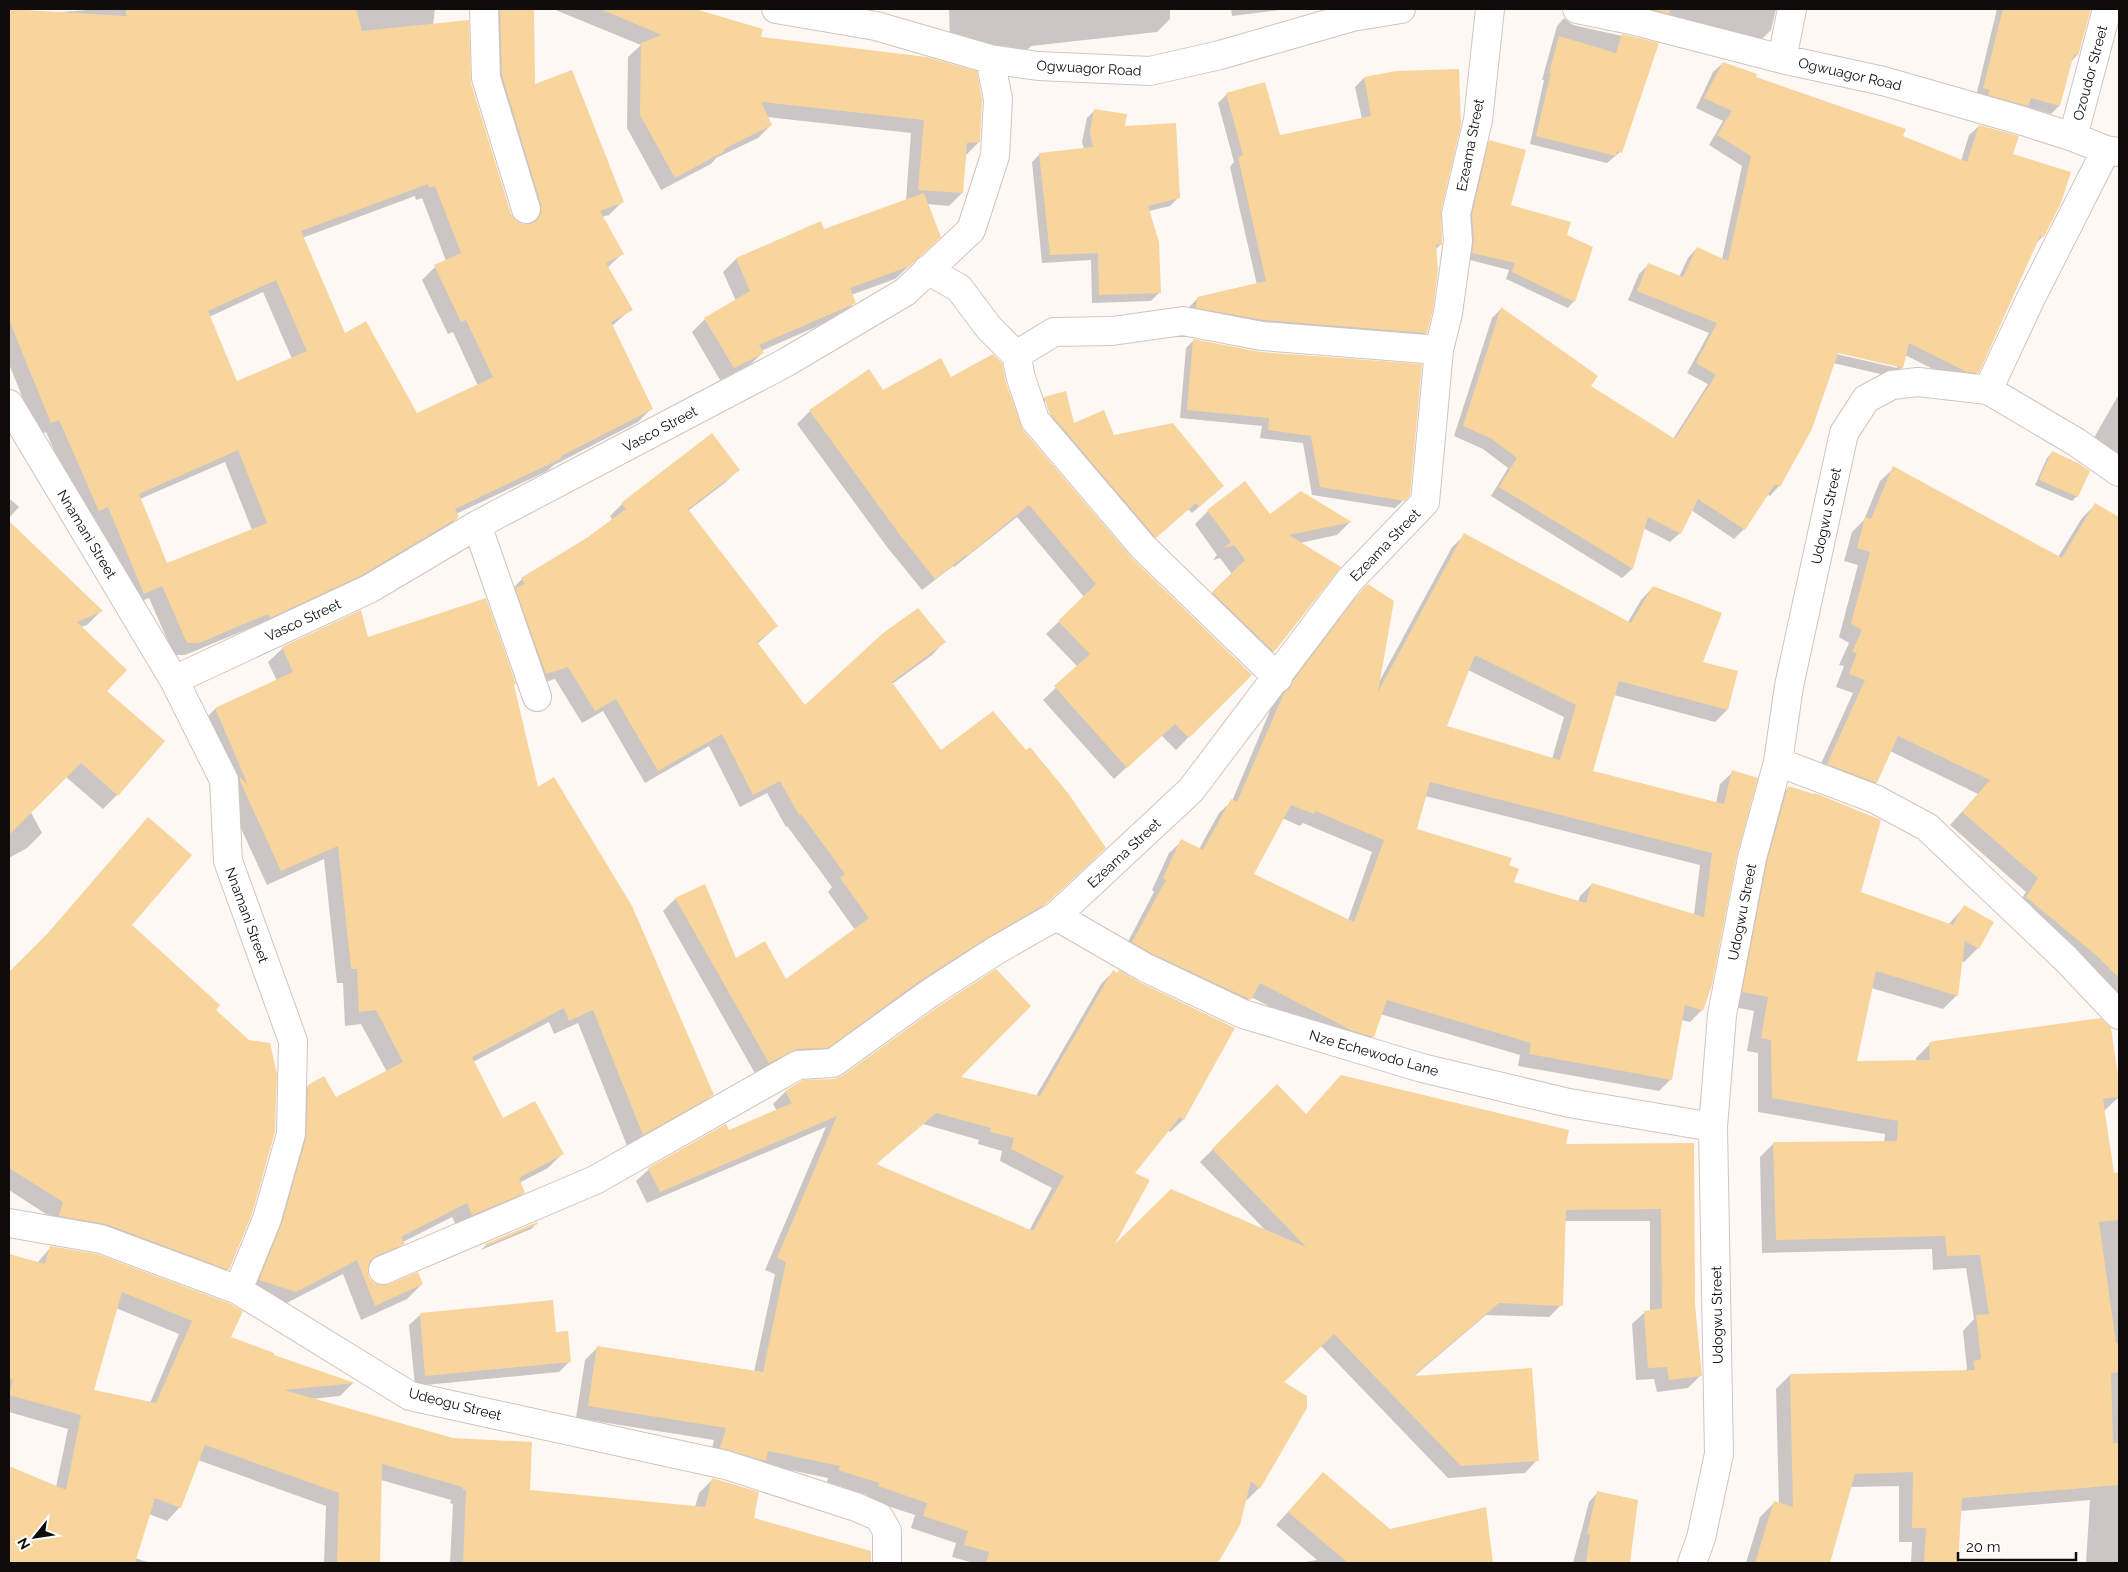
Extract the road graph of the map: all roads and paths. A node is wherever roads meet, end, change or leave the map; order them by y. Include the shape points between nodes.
1 (484, 9) edge
2 (776, 9) edge
3 (1401, 9) edge
4 (1490, 9) edge
5 (1577, 9) edge
6 (1792, 9) edge
7 (2107, 9) edge
8 (990, 59) junction
9 (1782, 59) junction
10 (2073, 137) junction
11 (2113, 151) edge
12 (526, 209) dead end
13 (927, 270) junction
14 (1439, 350) junction
15 (1016, 355) junction
16 (1988, 390) junction
17 (9, 404) edge
18 (2119, 472) edge
19 (477, 525) junction
20 (1278, 678) junction
21 (174, 680) junction
22 (537, 697) dead end
23 (1778, 762) junction
24 (1056, 916) junction
25 (2119, 1015) edge
26 (1713, 1128) junction
27 (9, 1223) edge
28 (384, 1270) dead end
29 (238, 1290) junction
30 (887, 1563) edge
31 (1692, 1563) edge

1 - 12 street via 486,78
2 - 8 street, Ogwuagor Road via 876,26
3 - 8 street, Ogwuagor Road via 1352,17 1220,55 1150,71 1038,66
4 - 14 street, Ezeama Street via 1478,120 1456,214 1458,241 1448,313
5 - 9 street, Ogwuagor Road
6 - 9 street
7 - 10 street, Ozoudor Street
8 - 13 street, Vasco Street via 998,99 995,156 971,230
9 - 10 street, Ogwuagor Road via 1883,80
10 - 11 street, Ogwuagor Road
11 - 16 street via 2030,300
13 - 15 street via 959,288 989,328
13 - 19 street, Vasco Street via 905,292 785,363
14 - 15 street via 1262,336 1183,321 1112,331 1054,332
14 - 20 street, Ezeama Street via 1425,502 1349,581
15 - 20 street via 1035,420 1143,547
16 - 18 street via 2076,442
16 - 23 street, Udogwu Street via 1918,382 1892,385 1866,399 1844,433 1789,686
17 - 21 street, Nnamani Street
19 - 21 street, Vasco Street via 369,589
19 - 22 street
20 - 24 street, Ezeama Street via 1191,790
21 - 29 street, Nnamani Street via 224,780 228,861 293,1041 291,1134 266,1219
23 - 25 street via 1875,799 1928,827 2066,959
23 - 26 street, Udogwu Street via 1752,858 1722,1015
24 - 26 street, Nze Echewodo Lane via 1146,968 1243,1014 1422,1068 1569,1104
24 - 28 street, Ezeama Street via 938,988 833,1063 798,1065 595,1180
26 - 31 street, Udogwu Street via 1719,1454 1701,1538
27 - 29 street, Udeogu Street via 101,1239
29 - 30 street, Udeogu Street via 410,1396 726,1465 856,1507 879,1517 887,1531

